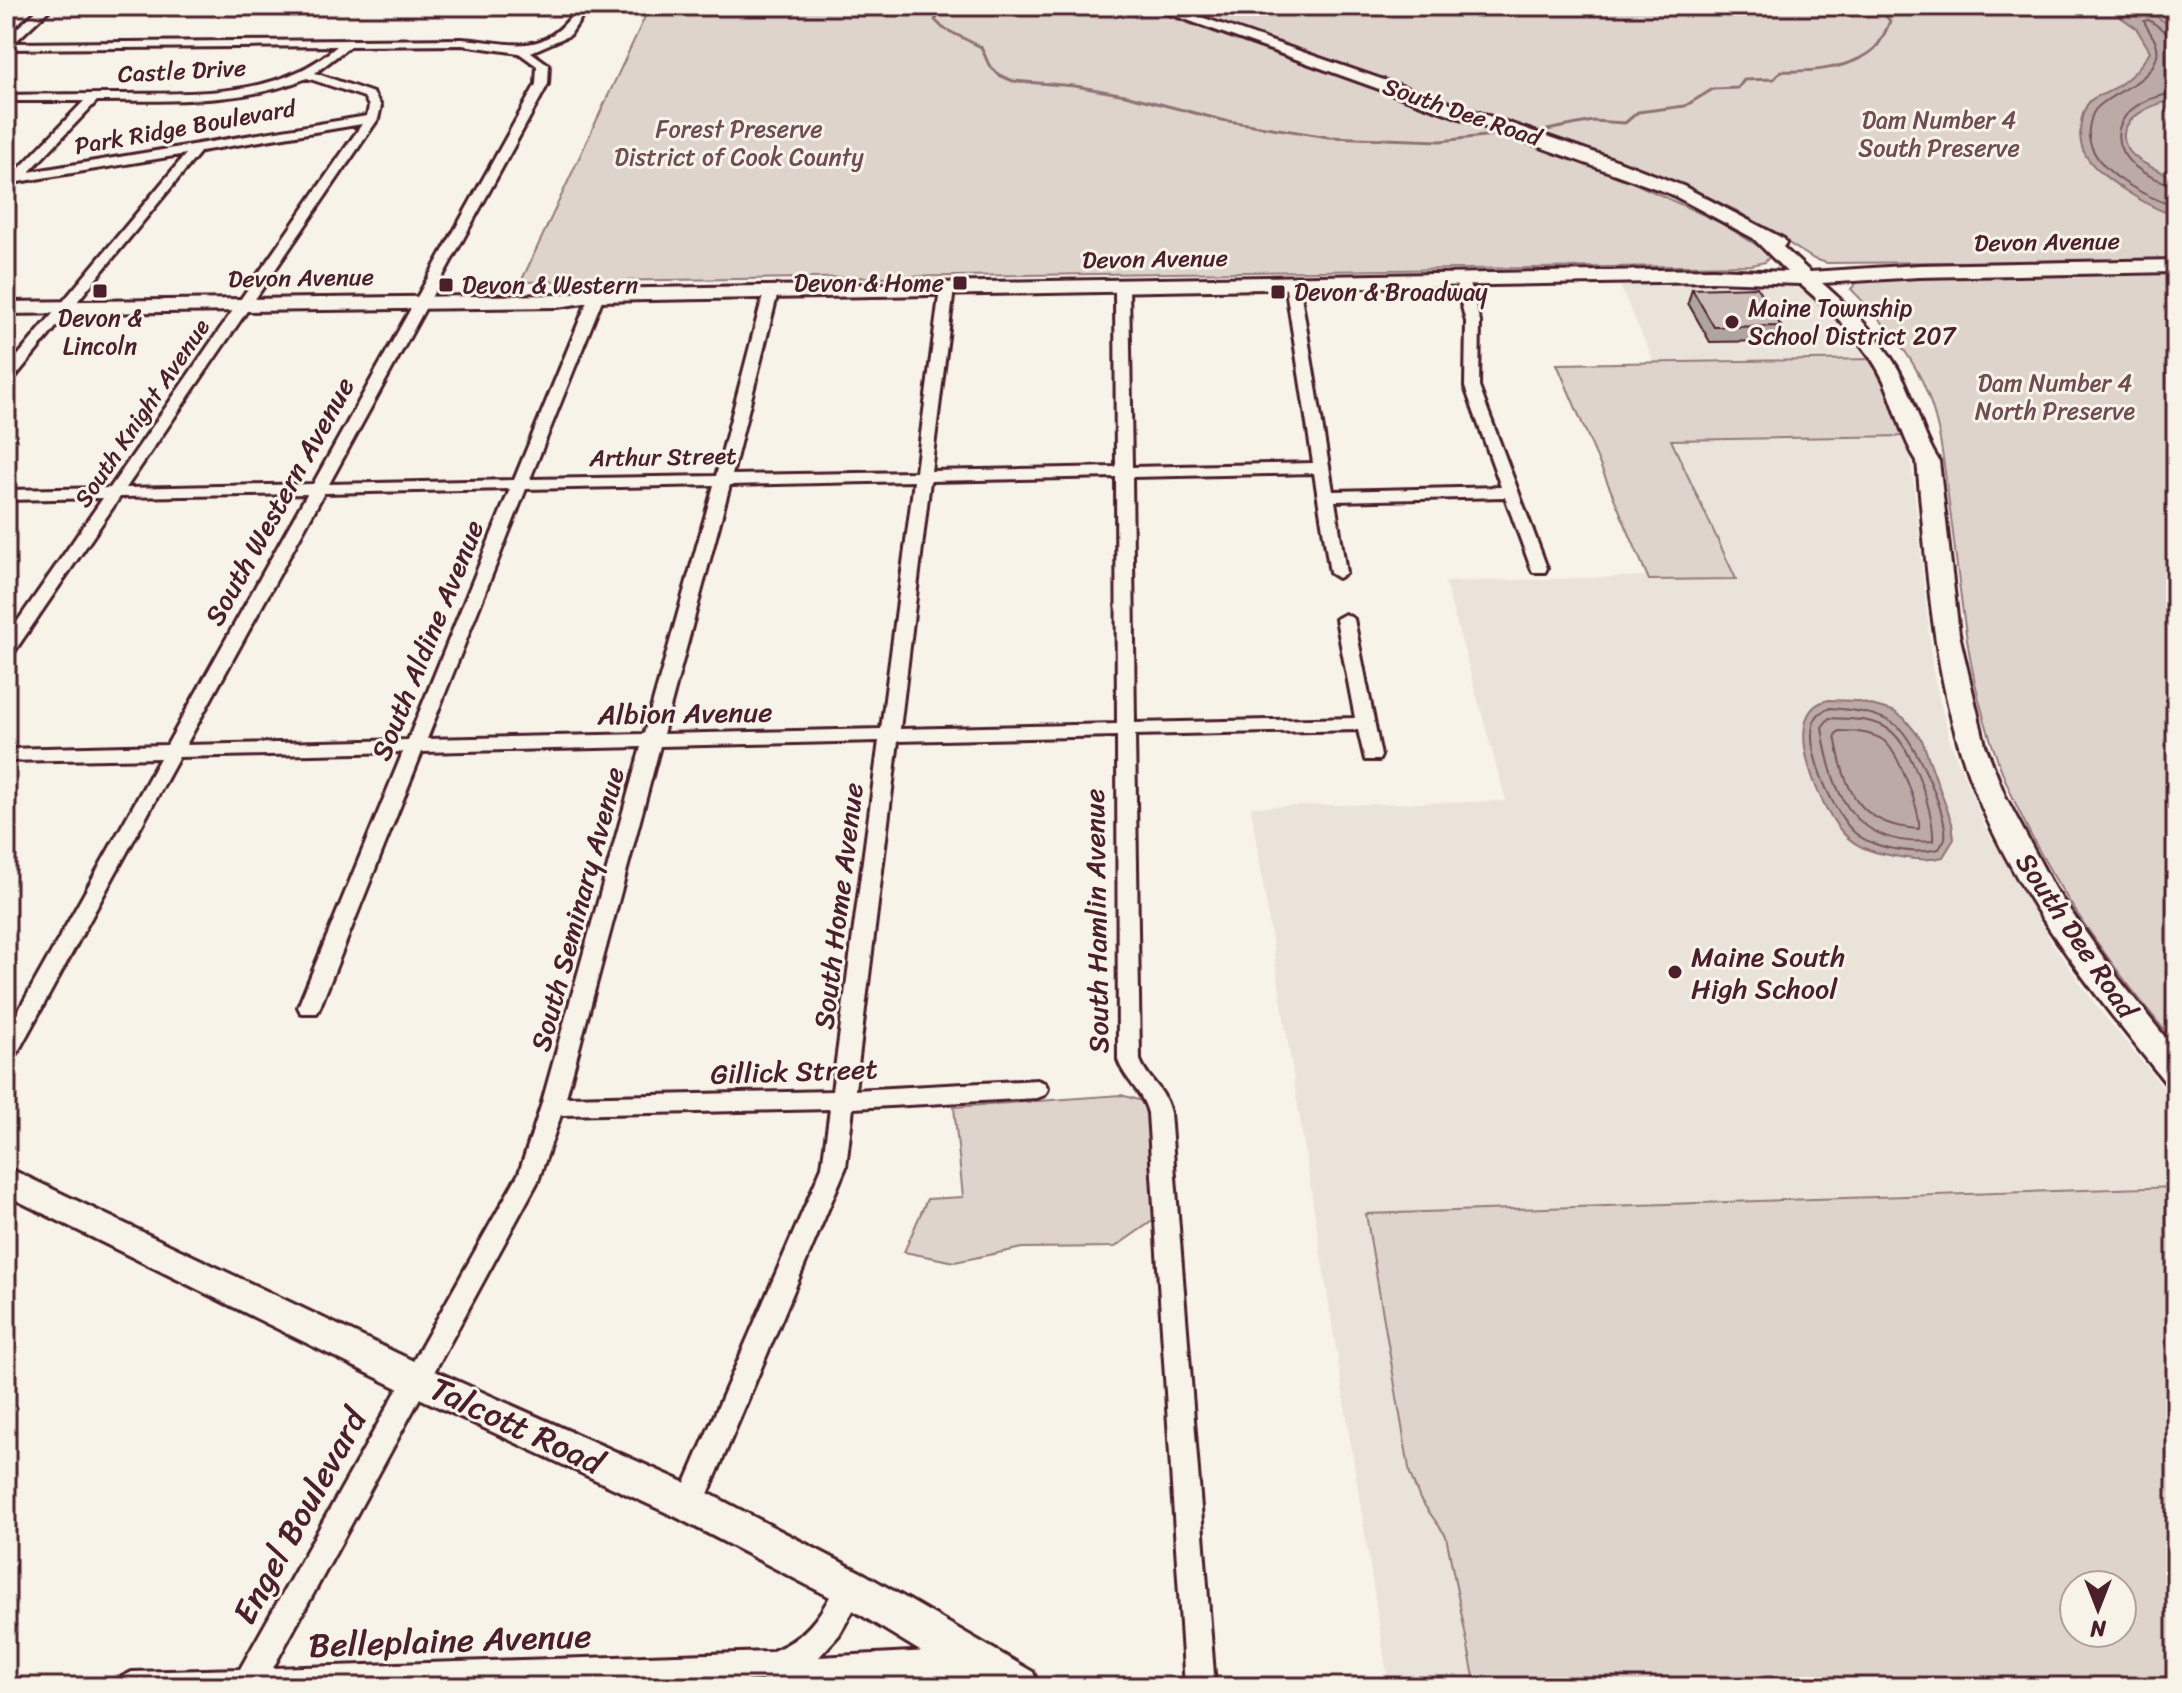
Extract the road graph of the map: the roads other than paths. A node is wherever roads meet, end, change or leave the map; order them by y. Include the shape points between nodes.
1 (48, 6) edge
2 (584, 6) edge
3 (1155, 6) edge
4 (347, 43) junction
5 (6, 45) edge
6 (523, 51) junction
7 (307, 74) junction
8 (94, 97) junction
9 (6, 98) edge
10 (370, 121) junction
11 (195, 150) junction
12 (8, 184) edge
13 (2176, 266) edge
14 (1811, 272) junction
15 (1462, 279) junction
16 (1292, 283) junction
17 (1122, 286) junction
18 (947, 289) junction
19 (771, 292) junction
20 (597, 295) junction
21 (423, 296) junction
22 (6, 297) edge
23 (248, 298) junction
24 (70, 301) junction
25 (6, 308) edge
26 (6, 379) edge
27 (1320, 468) junction
28 (1122, 472) junction
29 (923, 476) junction
30 (723, 480) junction
31 (520, 484) junction
32 (317, 488) junction
33 (1513, 492) junction
34 (118, 493) junction
35 (6, 495) edge
36 (1325, 496) junction
37 (1539, 568) dead end
38 (1338, 573) dead end
39 (1345, 619) dead end
40 (6, 651) edge
41 (1365, 724) junction
42 (1125, 731) junction
43 (888, 736) junction
44 (652, 742) junction
45 (415, 747) junction
46 (172, 752) junction
47 (6, 755) edge
48 (1372, 756) dead end
49 (309, 1007) dead end
50 (6, 1053) edge
51 (2176, 1073) edge
52 (1037, 1089) dead end
53 (843, 1100) junction
54 (552, 1106) junction
55 (6, 1180) edge
56 (415, 1379) junction
57 (690, 1504) junction
58 (852, 1588) junction
59 (979, 1662) junction
60 (769, 1666) junction
61 (684, 1678) edge
62 (247, 1684) edge
63 (132, 1687) edge
64 (1018, 1687) edge
65 (1200, 1687) edge

1 - 5 street
2 - 6 street via 566,33
3 - 14 street, South Dee Road via 1677,190 1761,236
4 - 5 street
4 - 6 street via 481,43
4 - 7 street, Castle Drive
6 - 21 street, South Western Avenue via 543,65 542,84
7 - 8 street, Castle Drive via 217,95
7 - 10 street via 369,95 375,106
8 - 9 street, Castle Drive
8 - 12 street
10 - 11 street, Park Ridge Boulevard
10 - 23 street, South Knight Avenue
11 - 12 street, Park Ridge Boulevard
11 - 24 street
13 - 14 street, Devon Avenue
14 - 15 street, Devon Avenue
14 - 51 street, South Dee Road via 1889,371 1905,402 1917,447 1928,461 1957,693 1992,797 2048,902 2090,966
15 - 16 street, Devon Avenue
15 - 33 street via 1473,322 1472,387
16 - 17 street, Devon Avenue
16 - 27 street
17 - 18 street, Devon Avenue
17 - 28 street, South Hamlin Avenue
18 - 19 street, Devon Avenue
18 - 29 street, South Home Avenue
19 - 20 street, Devon Avenue
19 - 30 street, South Seminary Avenue
20 - 21 street, Devon Avenue via 558,301
20 - 31 street, South Aldine Avenue
21 - 23 street, Devon Avenue
21 - 32 street, South Western Avenue
22 - 24 street, Devon Avenue
23 - 24 street, Devon Avenue
23 - 34 street, South Knight Avenue
24 - 25 street, Devon Avenue
24 - 26 street
27 - 28 street, Arthur Street
27 - 36 street
28 - 29 street, Arthur Street
28 - 42 street, South Hamlin Avenue
29 - 30 street, Arthur Street
29 - 43 street, South Home Avenue
30 - 31 street, Arthur Street
30 - 44 street, South Seminary Avenue
31 - 32 street, Arthur Street
31 - 45 street, South Aldine Avenue
32 - 34 street, Arthur Street
32 - 46 street, South Western Avenue
33 - 36 street
33 - 37 street
34 - 35 street, Arthur Street
34 - 40 street, South Knight Avenue
36 - 38 street
39 - 41 street
41 - 42 street, Albion Avenue
41 - 48 street
42 - 43 street, Albion Avenue
42 - 65 street, South Hamlin Avenue via 1129,1060 1132,1072 1156,1094 1159,1113
43 - 44 street, Albion Avenue
43 - 53 street, South Home Avenue
44 - 45 street, Albion Avenue
44 - 54 street, South Seminary Avenue
45 - 46 street, Albion Avenue
45 - 49 street, South Aldine Avenue
46 - 47 street, Albion Avenue
46 - 50 street, South Western Avenue
52 - 53 street, Gillick Street
53 - 54 street, Gillick Street
53 - 57 street, South Home Avenue via 834,1167
54 - 56 street, South Seminary Avenue via 530,1174
55 - 56 street, Talcott Road
56 - 57 street, Talcott Road
56 - 62 street, Engel Boulevard
57 - 58 street, Talcott Road
58 - 59 street, Talcott Road
58 - 60 street, Belleplaine Avenue via 824,1634 789,1661
59 - 60 street, Belleplaine Avenue via 815,1672
59 - 64 street, Talcott Road
60 - 61 street, Belleplaine Avenue
61 - 62 street, Belleplaine Avenue
62 - 63 street, Belleplaine Avenue

